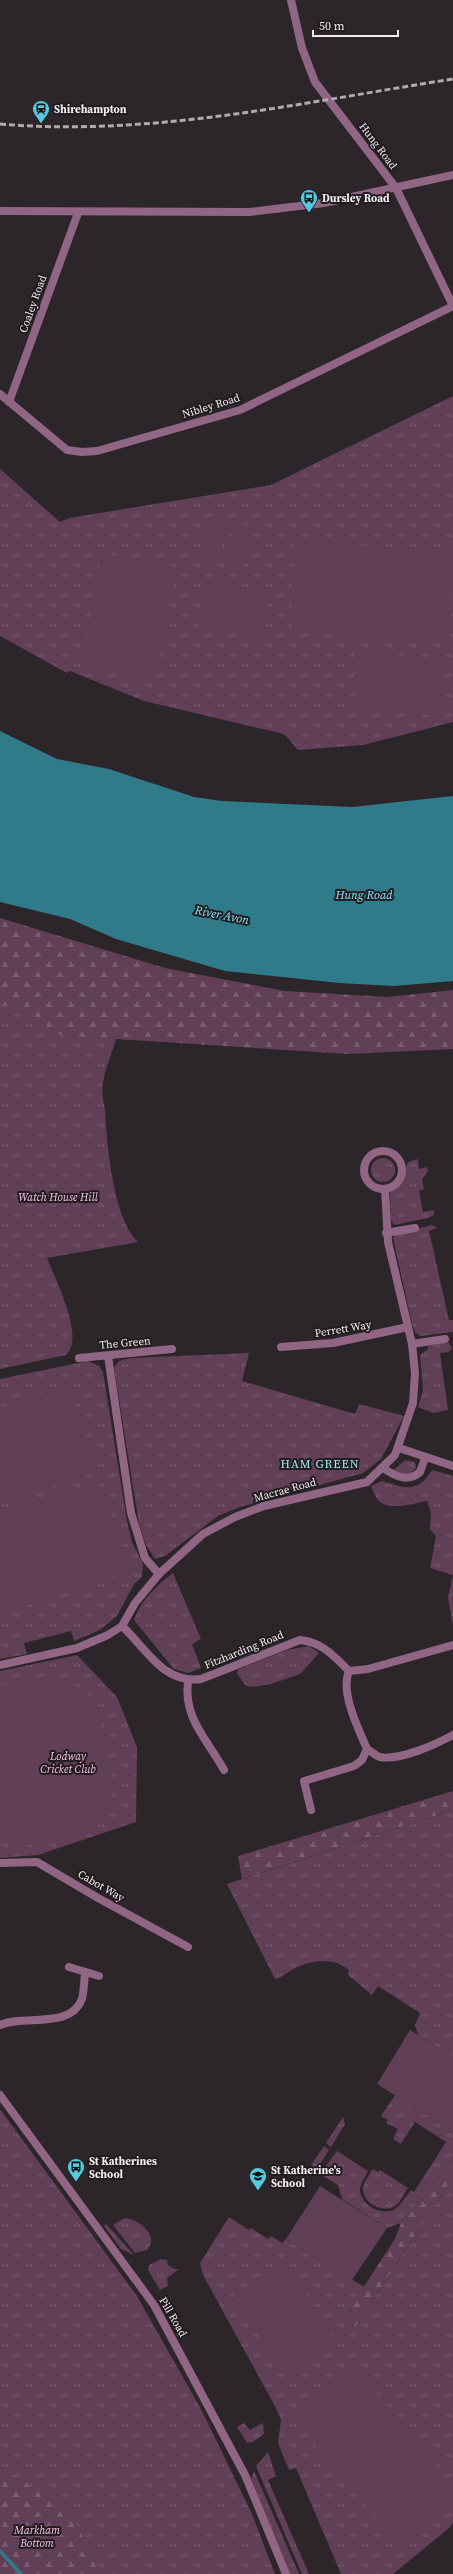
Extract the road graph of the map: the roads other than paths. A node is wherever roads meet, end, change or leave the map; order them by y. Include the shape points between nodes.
1 (291, 0) edge
2 (453, 175) edge
3 (396, 188) junction
4 (0, 211) edge
5 (78, 213) junction
6 (453, 306) edge
7 (0, 394) edge
8 (9, 402) junction
9 (385, 1189) junction
10 (415, 1228) dead end
11 (386, 1233) junction
12 (408, 1327) junction
13 (445, 1339) dead end
14 (412, 1344) junction
15 (281, 1347) dead end
16 (172, 1350) dead end
17 (108, 1356) junction
18 (79, 1358) dead end
19 (399, 1448) junction
20 (424, 1458) junction
21 (453, 1466) edge
22 (383, 1468) junction
23 (159, 1574) junction
24 (122, 1626) junction
25 (453, 1644) edge
26 (0, 1665) edge
27 (349, 1671) junction
28 (188, 1681) junction
29 (453, 1735) edge
30 (367, 1749) junction
31 (224, 1770) dead end
32 (311, 1810) dead end
33 (0, 1863) edge
34 (188, 1946) dead end
35 (69, 1968) dead end
36 (85, 1974) junction
37 (99, 1976) dead end
38 (0, 2025) edge
39 (0, 2095) edge
40 (286, 2574) edge

1 - 3 street, Hung Road via 302,48 315,82
2 - 3 street
3 - 5 street via 324,203 250,212
3 - 6 street, Hung Road
4 - 5 street
5 - 8 street, Coaley Road
6 - 8 street, Nibley Road via 240,410 97,451 67,450
7 - 8 street, Nibley Road
9 - 9 street via 378,1188 368,1181 364,1168 369,1156 382,1151 395,1155 402,1166 396,1184
9 - 11 street, Macrae Road
10 - 11 street
11 - 12 street, Macrae Road
12 - 14 street, Macrae Road
12 - 15 street, Perrett Way via 333,1343
13 - 14 street
14 - 19 street, Macrae Road via 414,1391
16 - 17 street, The Green
17 - 18 street, The Green
17 - 23 street via 131,1513 145,1558
19 - 20 street
19 - 22 street, Macrae Road
20 - 21 street
20 - 22 street via 420,1472 409,1478 397,1476
22 - 23 street, Macrae Road via 367,1482 264,1506 235,1517 203,1534
23 - 24 street, Macrae Road via 135,1603
24 - 26 street, Macrae Road via 77,1648
24 - 28 street via 170,1675
25 - 27 street via 368,1669
27 - 28 street, Fitzharding Road via 321,1645 300,1640 201,1679
27 - 30 street via 345,1681 347,1694
28 - 31 street via 186,1695 190,1717
29 - 30 street via 436,1745 394,1756 380,1757
30 - 32 street via 362,1760 354,1766 304,1781
33 - 34 street, Cabot Way via 37,1862
35 - 36 street
36 - 37 street
36 - 38 street via 82,1998 74,2013 63,2018 28,2019
39 - 40 street, Pill Road via 154,2305 245,2475

